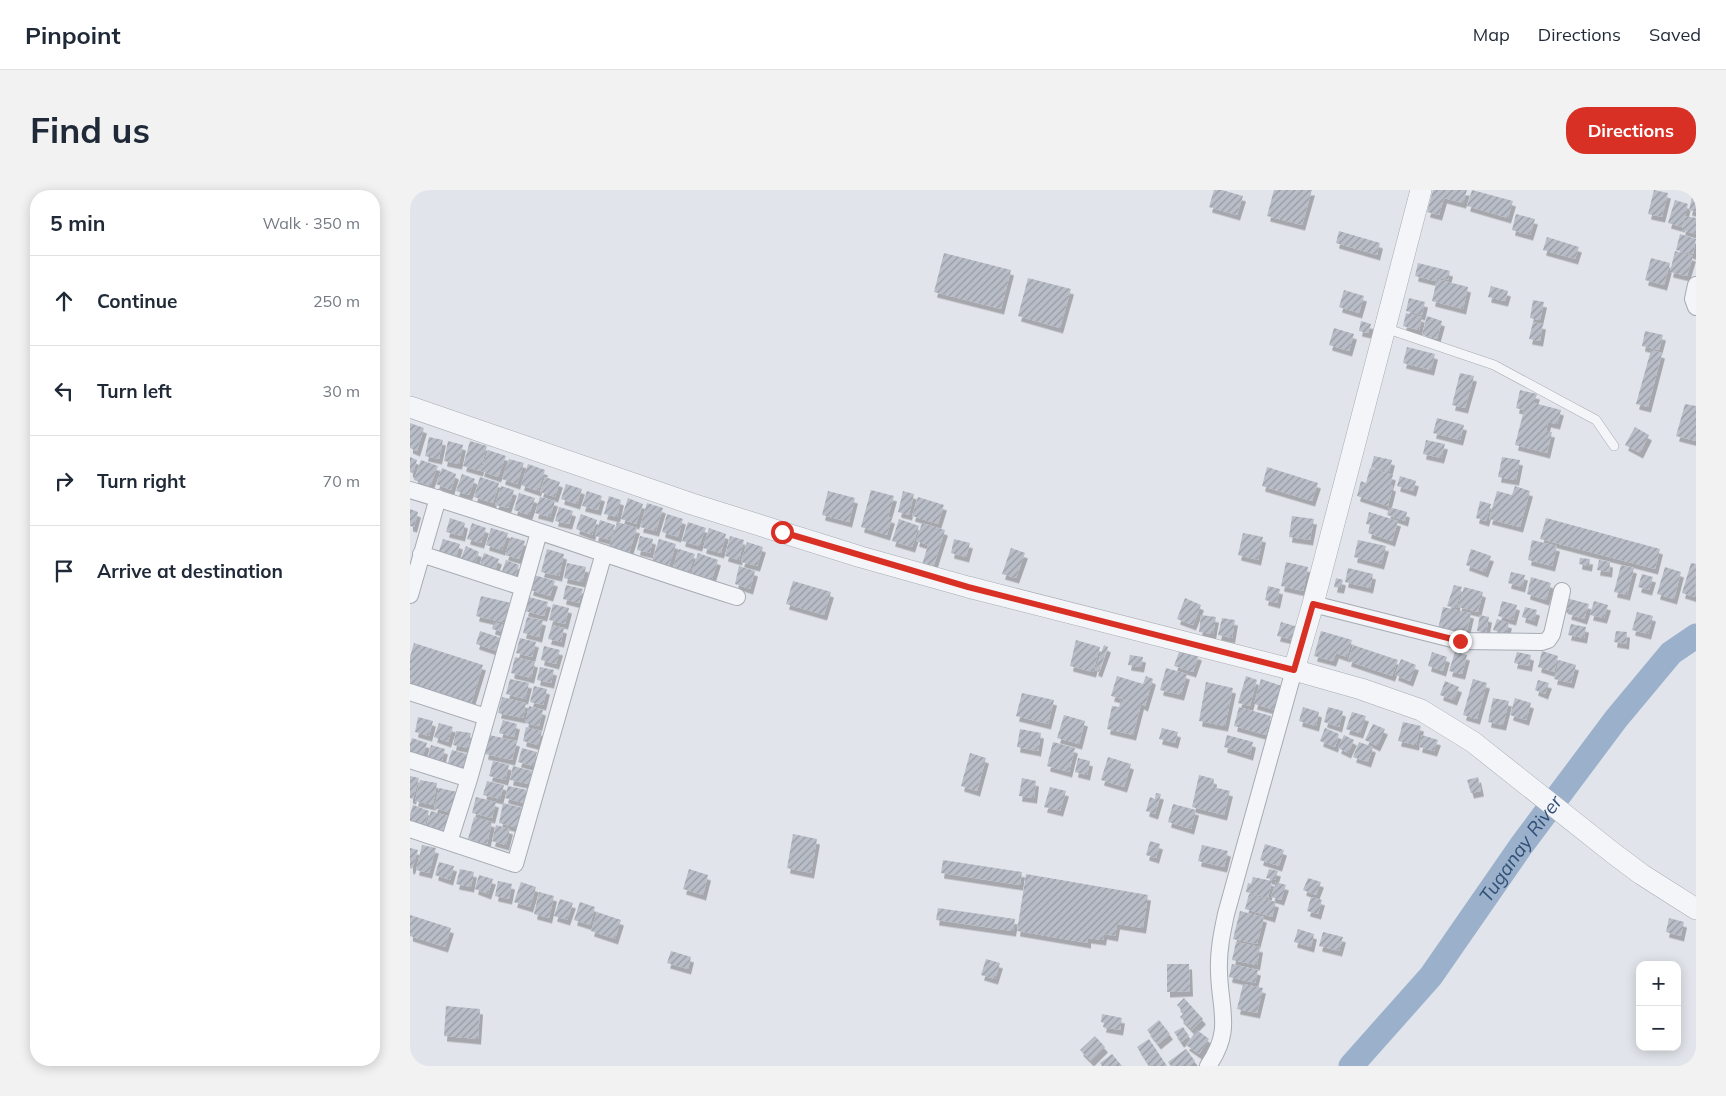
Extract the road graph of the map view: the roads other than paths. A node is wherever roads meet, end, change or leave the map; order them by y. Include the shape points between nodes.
1 (1421, 190) edge
2 (1696, 285) edge
3 (1696, 307) edge
4 (1384, 328) junction
5 (410, 407) edge
6 (1614, 446) dead end
7 (410, 490) edge
8 (438, 498) junction
9 (539, 532) junction
10 (604, 553) junction
11 (421, 554) junction
12 (522, 587) junction
13 (1562, 591) dead end
14 (410, 595) edge
15 (737, 597) dead end
16 (1313, 604) junction
17 (1294, 670) junction
18 (410, 692) edge
19 (486, 717) junction
20 (410, 760) edge
21 (469, 779) junction
22 (410, 829) edge
23 (449, 842) junction
24 (1696, 909) edge
25 (1208, 1066) edge

1 - 4 street
2 - 3 street via 1693,299
4 - 6 lane via 1494,365 1596,420
4 - 16 street
5 - 17 street via 692,504 861,557
7 - 8 street
8 - 9 street
8 - 11 street
9 - 10 street
9 - 12 street
10 - 15 street
10 - 23 street via 515,864
11 - 12 street
11 - 14 street
12 - 19 street
13 - 16 street via 1552,634 1542,642 1460,641
16 - 17 street
17 - 24 street via 1421,710 1473,742 1641,874
17 - 25 street via 1226,914 1219,972 1223,1036
18 - 19 street
19 - 21 street
20 - 21 street
21 - 23 street
22 - 23 street

